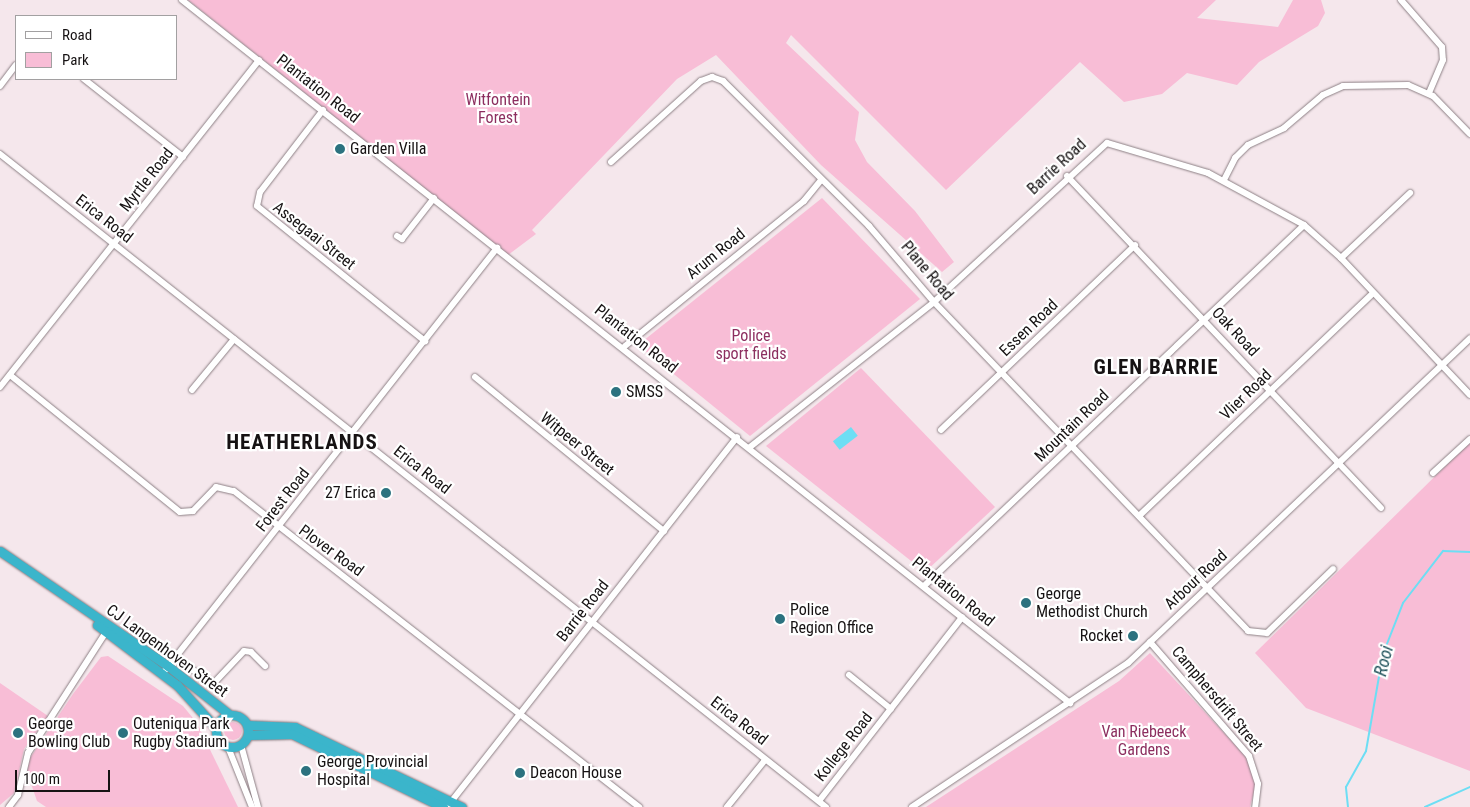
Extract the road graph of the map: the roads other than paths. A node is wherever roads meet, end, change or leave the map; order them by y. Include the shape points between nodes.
1 (182, 0) edge
2 (1401, 0) edge
3 (259, 60) junction
4 (15, 66) edge
5 (85, 80) edge
6 (0, 86) edge
7 (1429, 94) junction
8 (323, 110) junction
9 (1470, 134) edge
10 (0, 155) edge
11 (183, 157) junction
12 (611, 162) dead end
13 (1067, 176) junction
14 (821, 180) junction
15 (1224, 180) junction
16 (1410, 193) dead end
17 (434, 198) junction
18 (1304, 225) junction
19 (397, 236) dead end
20 (114, 244) junction
21 (1135, 246) junction
22 (497, 248) junction
23 (1341, 258) junction
24 (1373, 293) junction
25 (934, 302) junction
26 (1205, 319) junction
27 (234, 338) junction
28 (1470, 338) edge
29 (425, 342) junction
30 (624, 346) junction
31 (1442, 366) junction
32 (1002, 373) junction
33 (10, 375) junction
34 (475, 377) dead end
35 (1, 384) edge
36 (192, 390) dead end
37 (1271, 390) junction
38 (1470, 395) edge
39 (941, 430) dead end
40 (353, 432) junction
41 (737, 437) junction
42 (1470, 439) edge
43 (1071, 446) junction
44 (750, 447) junction
45 (1341, 463) junction
46 (1433, 473) dead end
47 (1382, 508) dead end
48 (1139, 516) junction
49 (277, 529) junction
50 (664, 532) junction
51 (0, 551) edge
52 (1333, 569) dead end
53 (924, 586) junction
54 (1207, 588) junction
55 (962, 617) junction
56 (592, 622) junction
57 (108, 630) junction
58 (1150, 642) junction
59 (176, 658) junction
60 (265, 666) dead end
61 (165, 670) junction
62 (849, 675) dead end
63 (1070, 703) junction
64 (892, 709) junction
65 (521, 711) junction
66 (230, 715) junction
67 (247, 725) junction
68 (216, 728) junction
69 (248, 735) junction
70 (241, 745) junction
71 (228, 747) junction
72 (765, 760) junction
73 (819, 801) junction
74 (447, 805) edge
75 (9, 807) edge
76 (252, 807) edge
77 (258, 807) edge
78 (462, 807) edge
79 (639, 807) edge
80 (727, 807) edge
81 (826, 807) edge
82 (912, 807) edge
83 (1254, 807) edge

1 - 3 street, Plantation Road
2 - 7 street via 1442,46 1443,60
3 - 8 street, Plantation Road
3 - 11 street, Myrtle Road
4 - 6 street
5 - 11 street
7 - 9 street
7 - 15 street via 1397,82 1337,88 1284,128 1243,149
8 - 17 street, Plantation Road
8 - 29 street, Assegaai Street via 260,192 257,206
10 - 20 street, Erica Road
11 - 20 street, Myrtle Road
12 - 14 street, Plane Road via 701,81 712,77 727,84
13 - 15 street, Barrie Road via 1107,143
13 - 21 street, Oak Road
13 - 25 street, Barrie Road
14 - 25 street, Plane Road via 880,238
14 - 30 street, Arum Road via 804,201
15 - 18 street, Barrie Road
16 - 23 street
17 - 19 street via 402,239
17 - 22 street, Plantation Road
18 - 23 street, Barrie Road
18 - 26 street, Mountain Road
20 - 27 street, Erica Road
20 - 33 street, Myrtle Road
21 - 26 street, Oak Road
21 - 32 street, Essen Road
22 - 29 street, Forest Road
22 - 30 street, Plantation Road
23 - 24 street, Barrie Road
24 - 31 street, Barrie Road
24 - 37 street, Vlier Road
25 - 32 street, Plane Road
25 - 44 street, Barrie Road
26 - 37 street, Oak Road
26 - 43 street, Mountain Road
27 - 36 street
27 - 40 street, Erica Road
28 - 31 street, Arbour Road
29 - 40 street, Forest Road
30 - 41 street, Plantation Road
31 - 38 street, Barrie Road
31 - 45 street, Arbour Road
32 - 39 street, Essen Road
32 - 43 street, Plane Road
33 - 35 street, Myrtle Road
33 - 49 street, Plover Road via 176,510 193,511 212,490 224,486
34 - 50 street, Witpeer Street
37 - 45 street, Oak Road
37 - 48 street, Vlier Road
40 - 49 street, Forest Road
40 - 56 street, Erica Road
41 - 44 street, Plantation Road
41 - 50 street, Barrie Road
42 - 46 street
43 - 48 street, Plane Road
43 - 53 street, Mountain Road
44 - 53 street, Plantation Road
45 - 47 street, Oak Road
45 - 54 street, Arbour Road
48 - 54 street, Plane Road
49 - 59 street, Forest Road
49 - 65 street, Plover Road
50 - 56 street, Barrie Road
51 - 57 highway, CJ Langenhoven Street
52 - 54 street, Plane Road via 1261,635 1248,630
53 - 55 street, Plantation Road
54 - 58 street, Arbour Road
55 - 63 street, Plantation Road
55 - 64 street, Kollege Road
56 - 65 street, Barrie Road
56 - 72 street, Erica Road
57 - 61 highway, CJ Langenhoven Street
57 - 75 street via 27,756 18,795
58 - 63 street, Arbour Road via 1116,673
58 - 83 street, Camphersdrift Street via 1249,756 1258,784
59 - 60 street via 213,684 244,651 251,652
59 - 61 street, Forest Road
61 - 66 highway, CJ Langenhoven Street
61 - 68 highway, CJ Langenhoven Street
62 - 64 street, Kollege Road
63 - 82 street, Arbour Road
64 - 73 street, Kollege Road
65 - 74 street, Barrie Road
65 - 79 street, Plover Road
66 - 67 highway
66 - 68 highway
67 - 69 highway
67 - 74 highway via 295,727
68 - 71 highway via 218,740
69 - 70 highway
69 - 74 highway via 292,734
70 - 71 highway
70 - 77 street
71 - 76 street
72 - 73 street, Erica Road
72 - 80 street
73 - 81 street, Erica Road
74 - 78 highway

